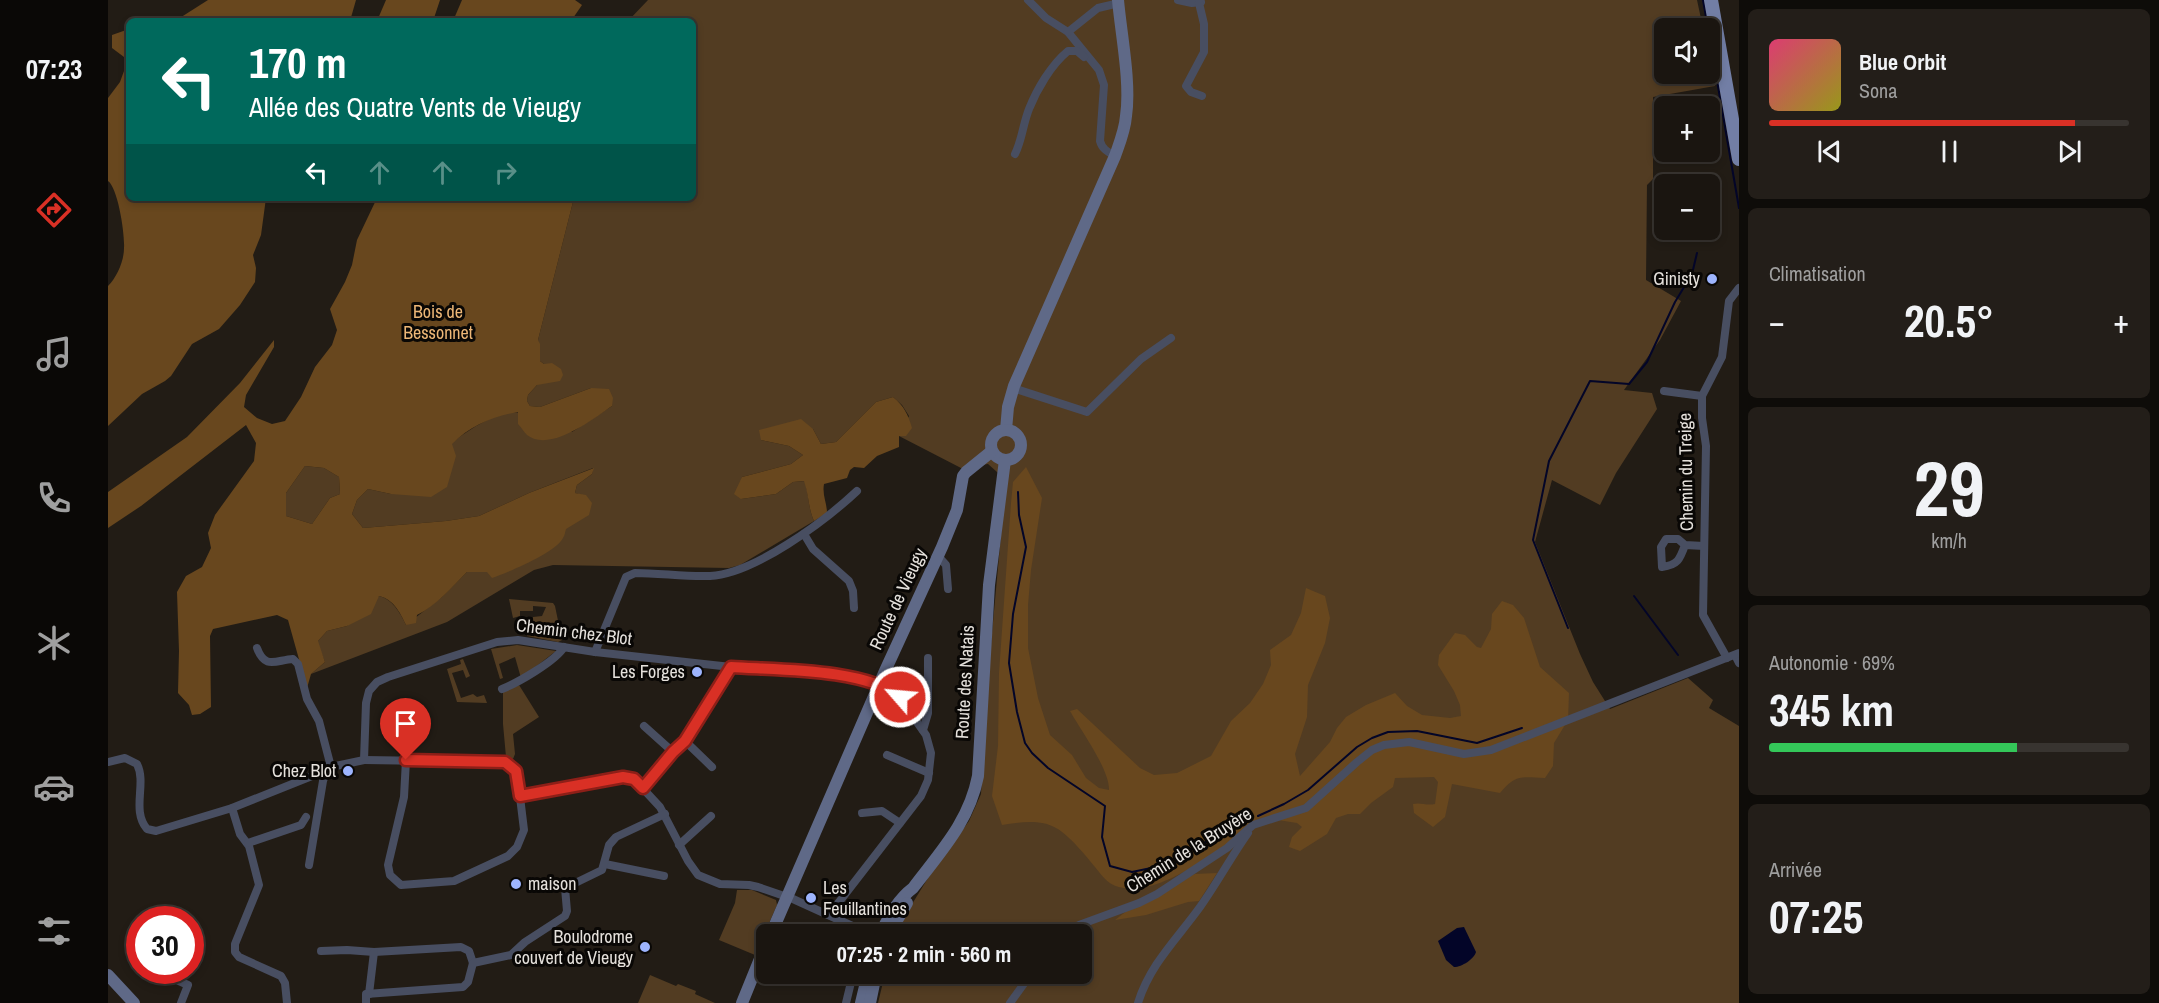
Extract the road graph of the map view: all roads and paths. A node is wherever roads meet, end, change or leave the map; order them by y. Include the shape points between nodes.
1 (1028, 0) edge
2 (1179, 0) edge
3 (1712, 0) edge
4 (1118, 2) edge
5 (1201, 2) edge
6 (1068, 32) junction
7 (1102, 77) junction
8 (1202, 96) dead end
9 (1015, 154) dead end
10 (1115, 156) junction
11 (1739, 159) edge
12 (1739, 288) edge
13 (1171, 338) dead end
14 (1013, 388) junction
15 (1664, 391) dead end
16 (1702, 396) junction
17 (1006, 430) junction
18 (992, 451) junction
19 (1005, 460) junction
20 (857, 491) dead end
21 (804, 534) junction
22 (1685, 545) dead end
23 (1704, 546) junction
24 (938, 556) junction
25 (948, 589) dead end
26 (854, 608) dead end
27 (564, 647) junction
28 (257, 648) dead end
29 (595, 652) junction
30 (1735, 657) edge
31 (928, 658) dead end
32 (731, 667) junction
33 (879, 685) junction
34 (502, 689) dead end
35 (644, 726) dead end
36 (923, 730) junction
37 (685, 741) junction
38 (673, 752) junction
39 (887, 755) dead end
40 (364, 760) junction
41 (406, 760) junction
42 (108, 762) edge
43 (712, 767) dead end
44 (329, 769) junction
45 (928, 773) junction
46 (643, 788) junction
47 (520, 796) junction
48 (232, 808) junction
49 (862, 813) dead end
50 (665, 814) junction
51 (711, 816) dead end
52 (306, 817) dead end
53 (900, 823) junction
54 (1253, 825) junction
55 (248, 843) junction
56 (679, 845) junction
57 (605, 864) junction
58 (309, 865) dead end
59 (664, 876) dead end
60 (913, 888) junction
61 (787, 898) junction
62 (891, 912) junction
63 (829, 915) junction
64 (775, 924) edge
65 (849, 924) edge
66 (878, 924) edge
67 (885, 924) edge
68 (895, 924) edge
69 (1082, 924) edge
70 (321, 951) dead end
71 (374, 952) junction
72 (473, 963) junction
73 (756, 969) edge
74 (108, 975) edge
75 (188, 984) edge
76 (851, 984) edge
77 (866, 984) edge
78 (874, 984) edge
79 (1024, 984) edge
80 (369, 994) junction
81 (134, 1003) edge
82 (181, 1003) edge
83 (286, 1003) edge
84 (366, 1003) edge
85 (742, 1003) edge
86 (846, 1003) edge
87 (861, 1003) edge
88 (870, 1003) edge
89 (1010, 1003) edge
90 (1138, 1003) edge

1 - 6 street
2 - 5 street
3 - 11 main road
4 - 6 street via 1098,8
4 - 10 street, Route de Vieugy via 1127,113
5 - 8 street via 1204,52 1186,86
6 - 7 street
7 - 9 street via 1077,51 1064,55 1040,86
7 - 10 street via 1100,141
10 - 14 street, Route de Vieugy
12 - 16 street, Chemin du Treige via 1729,301 1722,357
13 - 14 street via 1141,359 1087,412
14 - 17 street, Route de Vieugy
15 - 16 street
16 - 23 street, Chemin du Treige via 1706,446
17 - 18 street, Route de Vieugy via 994,436
17 - 19 street via 1016,434 1021,444 1016,456
18 - 19 street
18 - 24 street, Route de Vieugy via 966,472 957,510
19 - 60 street, Route des Natais via 989,585 974,795 952,837
20 - 21 street
21 - 26 street via 813,549 849,581
21 - 29 street via 736,572 709,576 635,573 626,577
22 - 23 street
23 - 30 street, Chemin du Treige via 1703,615
24 - 25 street via 946,566
24 - 33 street, Route de Vieugy
27 - 29 street, Chemin chez Blot
27 - 34 street via 558,656
27 - 40 street, Chemin chez Blot via 518,640 497,642 377,682 366,702
28 - 44 street via 268,663 293,659 298,664 307,699 319,722
29 - 32 street, Chemin chez Blot
30 - 54 street, Chemin de la Bruyère via 1479,753 1452,753 1409,742 1383,745 1357,762 1306,808
31 - 36 street via 928,713
32 - 33 street, Chemin chez Blot via 849,676
32 - 37 street
33 - 36 street, Chemin chez Blot via 900,697
33 - 61 street, Route de Vieugy
35 - 38 street
36 - 45 street via 930,748
37 - 38 street
37 - 43 street
38 - 46 street
39 - 45 street
40 - 41 street
40 - 44 street
41 - 47 street via 505,762 516,771
41 - 47 street via 404,797 388,865 390,875 401,885 454,881 508,856 524,830
42 - 48 street via 125,758 137,764 140,817 150,831
44 - 48 street
44 - 58 street via 323,782
45 - 53 street via 921,796
46 - 47 street via 634,779 623,777
46 - 50 street
48 - 55 street via 238,830
49 - 53 street via 882,811
50 - 56 street
50 - 57 street via 616,837 609,845
51 - 56 street
52 - 55 street via 301,825 282,836
53 - 63 street
54 - 69 street, Chemin de la Bruyère via 1227,848 1156,894
54 - 90 street via 1207,898 1158,960
55 - 83 street via 259,887 235,952 281,976
56 - 61 street via 704,879 749,885
57 - 59 street
57 - 72 street via 599,872 565,888 567,911 563,918 525,942 511,956
60 - 62 street, Route des Natais
60 - 68 street, Route des Natais
61 - 63 street
61 - 64 street, Route de Vieugy
62 - 66 street
62 - 67 street, Route des Natais
63 - 65 street
70 - 71 street
71 - 72 street via 462,947 469,951
71 - 80 street
72 - 80 street via 463,987
73 - 85 street
74 - 81 street
75 - 82 street
76 - 86 street
77 - 87 street
78 - 88 street
79 - 89 street
80 - 84 street

